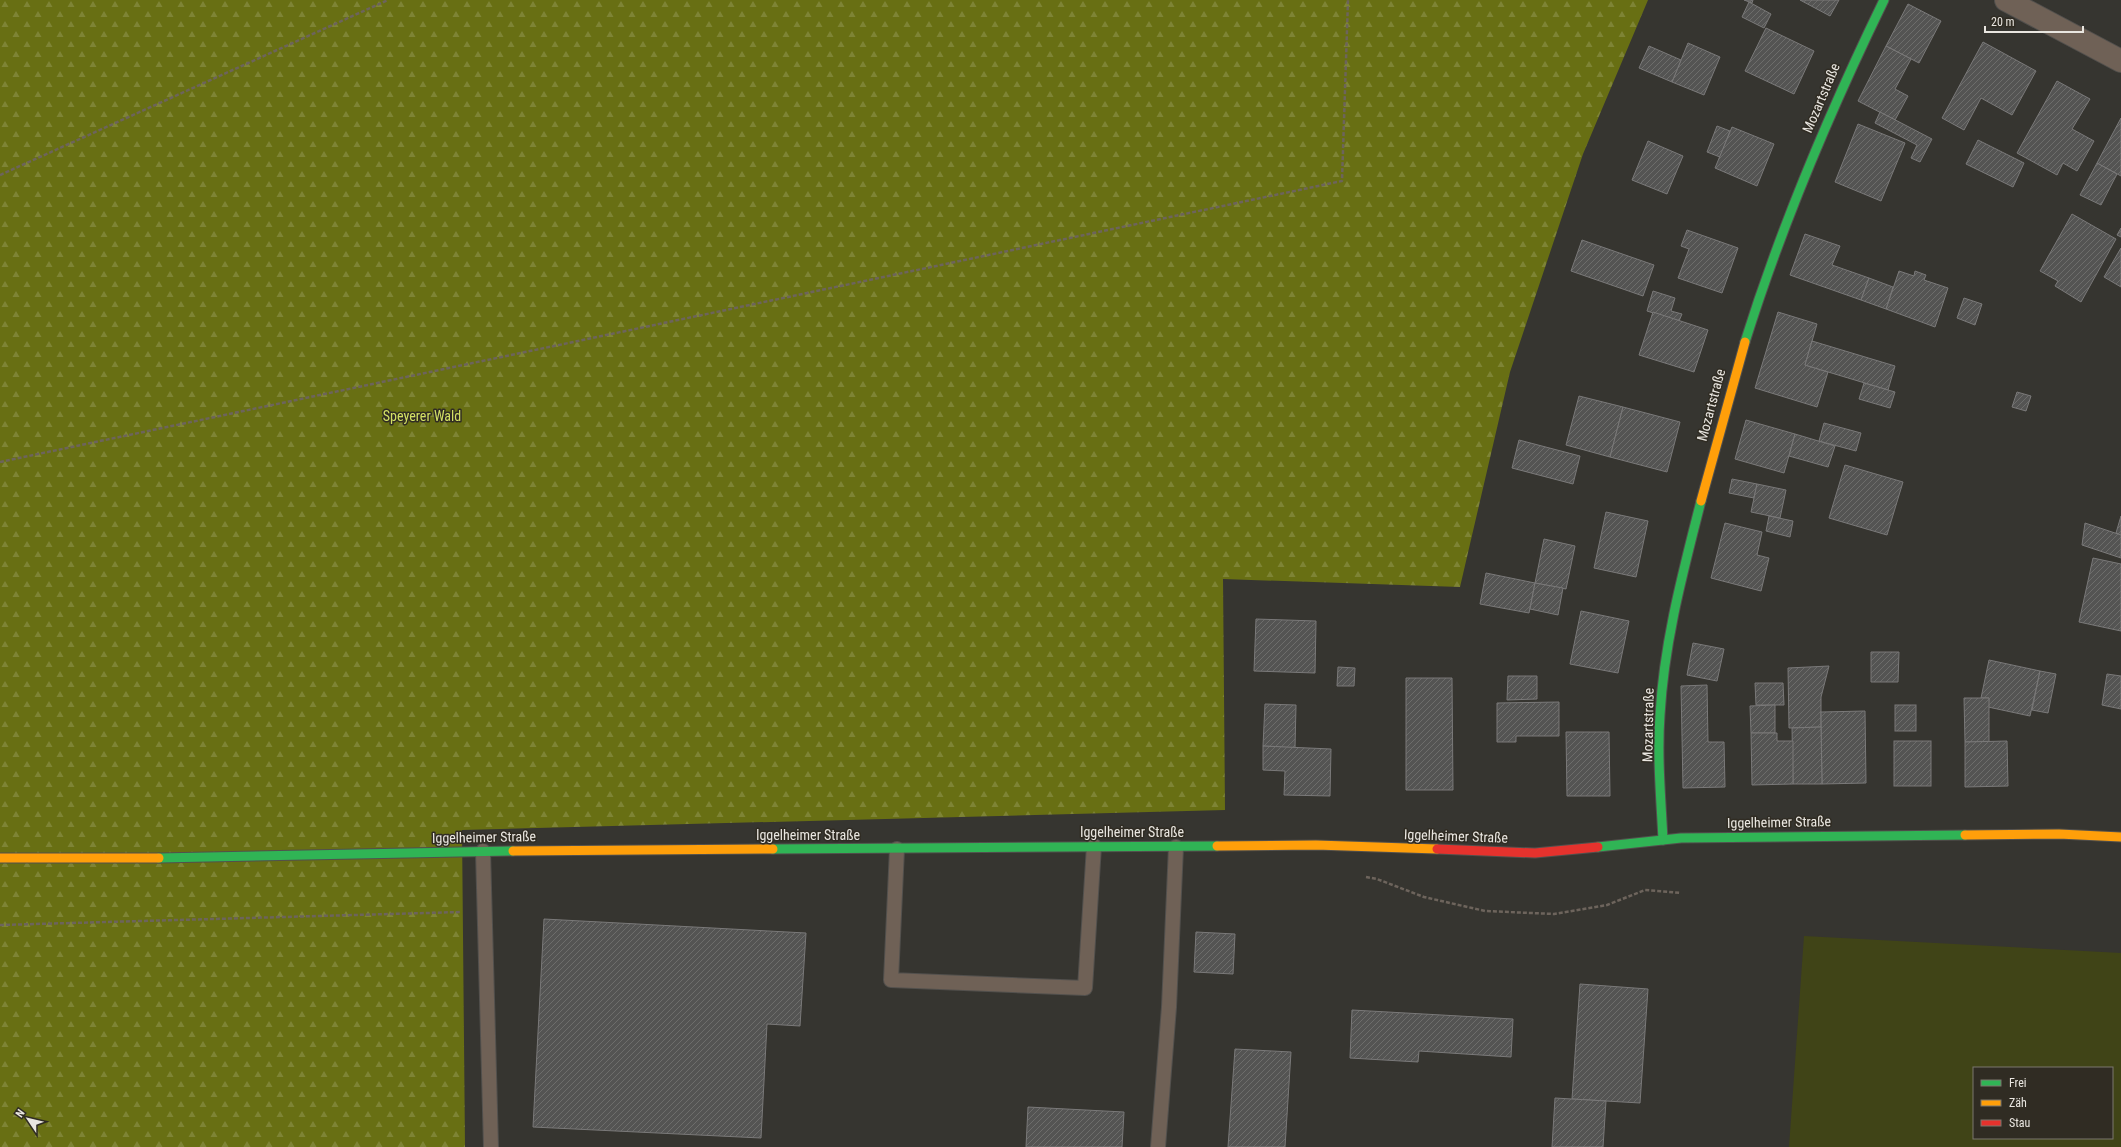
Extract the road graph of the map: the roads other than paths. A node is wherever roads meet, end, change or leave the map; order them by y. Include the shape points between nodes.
1 (1884, 0) edge
2 (2006, 0) edge
3 (2121, 61) edge
4 (2121, 837) edge
5 (1663, 840) junction
6 (1094, 846) junction
7 (1176, 847) junction
8 (897, 849) junction
9 (483, 851) junction
10 (0, 858) edge
11 (491, 1147) edge
12 (1158, 1147) edge

1 - 5 street, Mozartstraße via 1847,72 1807,168 1737,364 1707,473 1664,663 1660,727
2 - 3 street
4 - 5 street, Iggelheimer Straße via 2058,834 1889,835
5 - 7 street, Iggelheimer Straße via 1536,853 1316,845
6 - 7 street, Iggelheimer Straße
6 - 8 street, Iggelheimer Straße
6 - 8 lane via 1085,988 891,980
7 - 12 lane via 1169,1007
8 - 9 street, Iggelheimer Straße
9 - 10 street, Iggelheimer Straße via 142,858
9 - 11 lane

